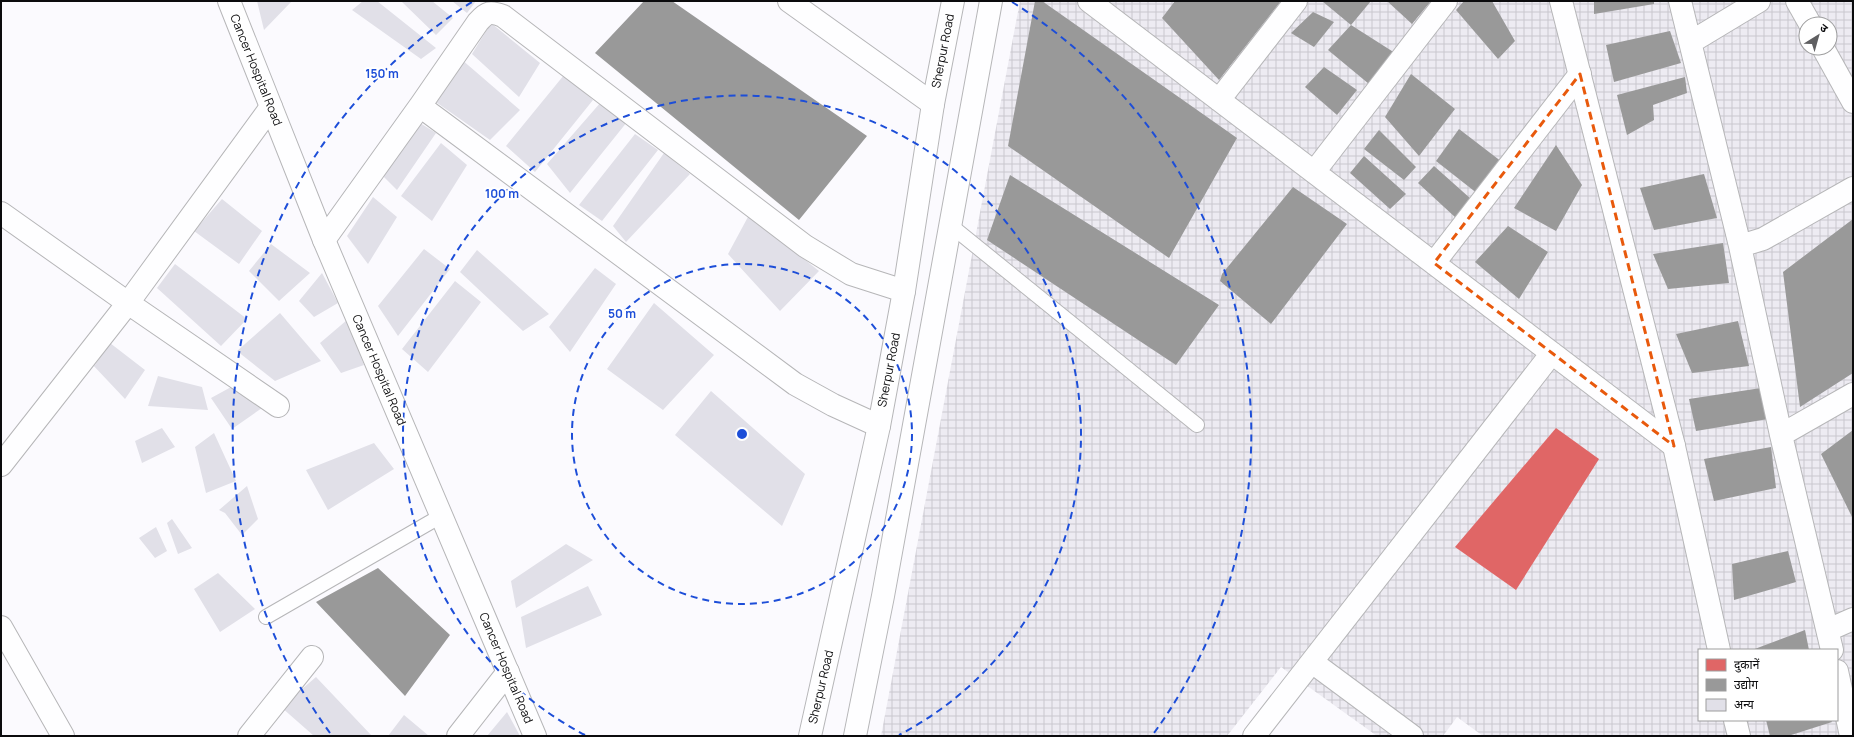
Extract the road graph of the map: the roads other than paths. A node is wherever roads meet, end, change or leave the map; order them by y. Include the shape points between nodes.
1 (789, 1) edge
2 (953, 1) edge
3 (991, 1) edge
4 (1089, 1) edge
5 (1296, 1) edge
6 (1446, 1) edge
7 (1561, 1) edge
8 (1680, 1) edge
9 (1759, 1) edge
10 (1797, 1) edge
11 (234, 5) edge
12 (1805, 16) edge
13 (1691, 42) junction
14 (1827, 56) edge
15 (1580, 74) junction
16 (1219, 100) junction
17 (1853, 102) edge
18 (933, 104) junction
19 (420, 106) junction
20 (271, 107) junction
21 (1314, 172) junction
22 (1853, 188) edge
23 (1, 213) edge
24 (950, 225) junction
25 (324, 240) junction
26 (1740, 246) junction
27 (1434, 263) junction
28 (904, 291) junction
29 (128, 303) junction
30 (1552, 353) junction
31 (1853, 394) edge
32 (278, 406) dead end
33 (1197, 425) dead end
34 (879, 426) junction
35 (1781, 435) junction
36 (1674, 446) junction
37 (1, 465) edge
38 (441, 516) junction
39 (266, 617) dead end
40 (1853, 619) edge
41 (1, 627) edge
42 (1830, 640) edge
43 (1719, 649) edge
44 (312, 657) dead end
45 (1312, 662) junction
46 (508, 672) junction
47 (1838, 676) edge
48 (1735, 721) edge
49 (63, 736) edge
50 (249, 736) edge
51 (458, 736) edge
52 (535, 736) edge
53 (810, 736) edge
54 (855, 736) edge
55 (1254, 736) edge
56 (1412, 736) edge
57 (1739, 736) edge
58 (1851, 736) edge

1 - 18 street
2 - 18 street, Sherpur Road
3 - 24 street
4 - 16 street
5 - 16 street
6 - 21 street
7 - 15 street
8 - 13 street
9 - 13 street
10 - 12 street
11 - 20 street, Cancer Hospital Road
13 - 26 street
14 - 17 street
15 - 27 street
15 - 36 street
16 - 21 street
18 - 28 street, Sherpur Road
19 - 25 street
19 - 28 street via 478,22 484,15 492,12 502,16 805,246 851,274
19 - 34 street via 795,384
20 - 25 street, Cancer Hospital Road
20 - 29 street
21 - 27 street
22 - 26 street via 1763,239
23 - 29 street
24 - 33 lane
24 - 54 street
25 - 38 street, Cancer Hospital Road
26 - 35 street
27 - 30 street
28 - 34 street, Sherpur Road
29 - 32 street
29 - 37 street
30 - 36 street
30 - 45 street
31 - 35 street
34 - 53 street, Sherpur Road
35 - 42 street
36 - 43 street
38 - 39 lane
38 - 46 street, Cancer Hospital Road
40 - 42 street
41 - 49 street
44 - 50 street
45 - 55 street
45 - 56 street
46 - 51 street
46 - 52 street, Cancer Hospital Road
47 - 58 street
48 - 57 street

